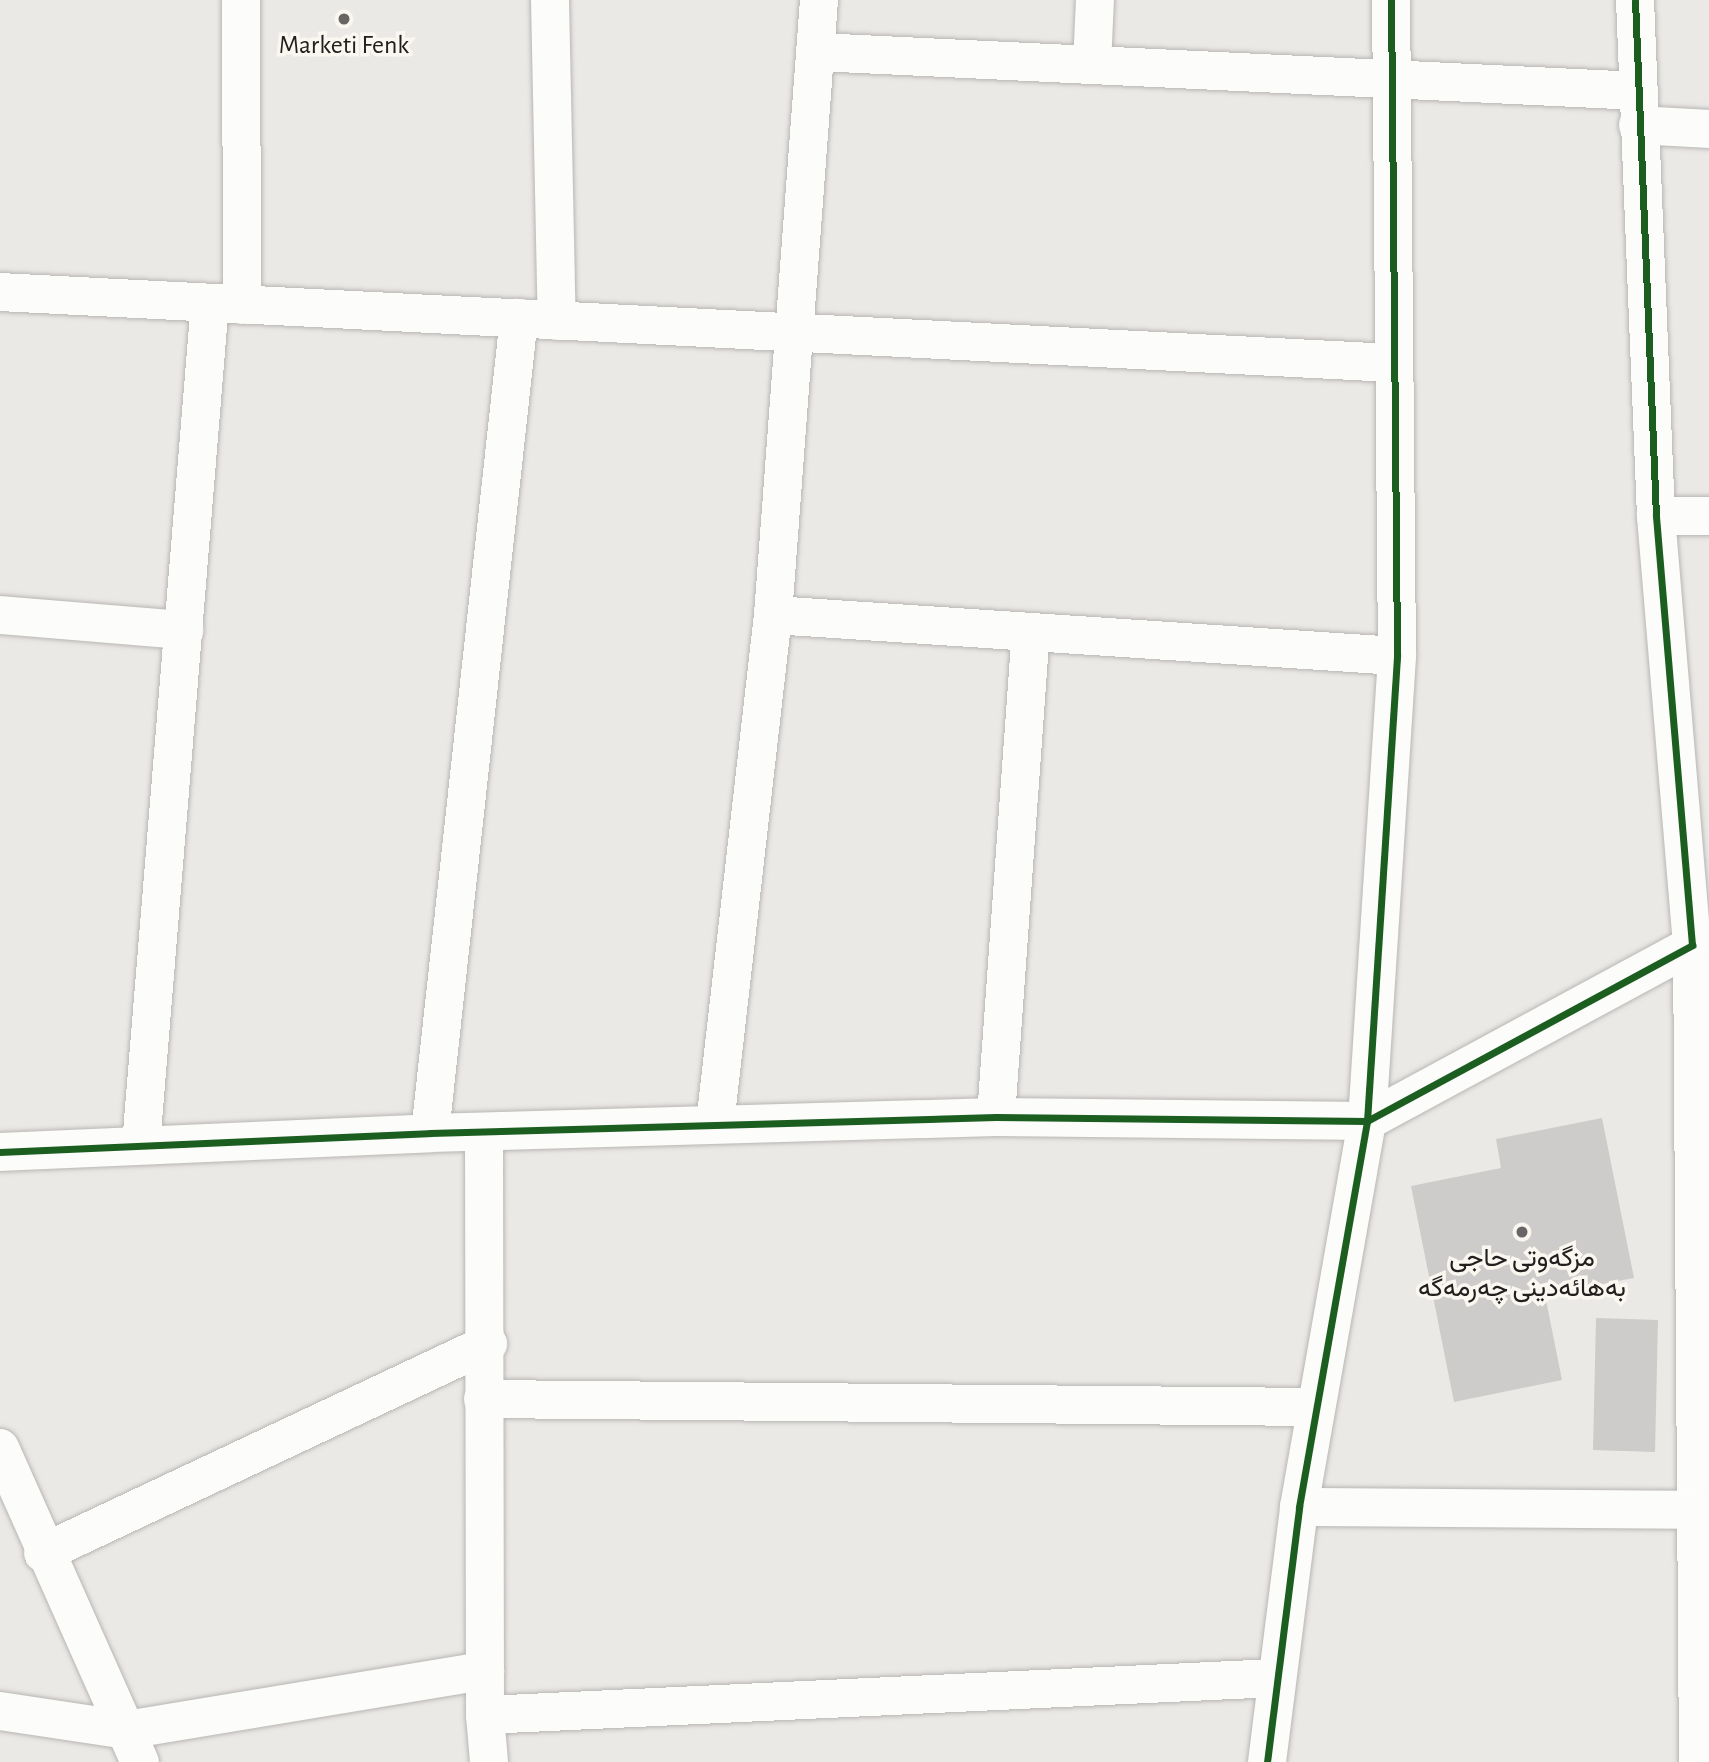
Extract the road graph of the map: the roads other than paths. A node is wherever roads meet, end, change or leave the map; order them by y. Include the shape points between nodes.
1 (241, 0) edge
2 (550, 0) edge
3 (820, 0) edge
4 (1095, 0) edge
5 (1391, 0) edge
6 (1635, 0) edge
7 (818, 52) junction
8 (1092, 65) junction
9 (1393, 80) junction
10 (1638, 108) junction
11 (1709, 129) edge
12 (0, 292) edge
13 (226, 304) junction
14 (519, 318) junction
15 (557, 321) junction
16 (796, 333) junction
17 (1394, 363) junction
18 (1656, 516) junction
19 (1709, 516) edge
20 (0, 615) edge
21 (773, 615) junction
22 (184, 630) junction
23 (1031, 633) junction
24 (1396, 656) junction
25 (1695, 807) edge
26 (1692, 945) junction
27 (996, 1117) junction
28 (1367, 1121) junction
29 (715, 1124) junction
30 (430, 1133) junction
31 (484, 1133) junction
32 (141, 1146) junction
33 (0, 1152) edge
34 (488, 1344) junction
35 (483, 1399) junction
36 (1316, 1407) junction
37 (0, 1448) edge
38 (1703, 1455) edge
39 (1299, 1507) junction
40 (1697, 1510) junction
41 (43, 1553) junction
42 (485, 1671) junction
43 (1276, 1678) junction
44 (0, 1711) edge
45 (485, 1715) junction
46 (133, 1746) edge
47 (1702, 1752) edge
48 (489, 1762) edge
49 (1267, 1762) edge

1 - 13 street
2 - 15 street
3 - 7 street
4 - 8 street
5 - 9 street
6 - 10 street
7 - 8 street
7 - 16 street
8 - 9 street
9 - 10 street
9 - 17 street
10 - 11 street
10 - 18 street
12 - 13 street
13 - 14 street
13 - 22 street
14 - 15 street
14 - 30 street
15 - 16 street
16 - 17 street
16 - 21 street
17 - 24 street
18 - 19 street
18 - 25 street
20 - 22 street
21 - 23 street
21 - 29 street
22 - 32 street
23 - 24 street
23 - 27 street
24 - 28 street
25 - 26 street
26 - 28 street
26 - 38 street
27 - 28 street
27 - 29 street
28 - 36 street
29 - 31 street
30 - 31 street
30 - 32 street
31 - 34 street
32 - 33 street
34 - 35 street
34 - 41 street
35 - 36 street
35 - 42 street
36 - 39 street
37 - 41 street
38 - 40 street
39 - 40 street
39 - 43 street
40 - 47 street
41 - 46 street
42 - 45 street
42 - 46 street
43 - 45 street
43 - 49 street
44 - 46 street
45 - 48 street

